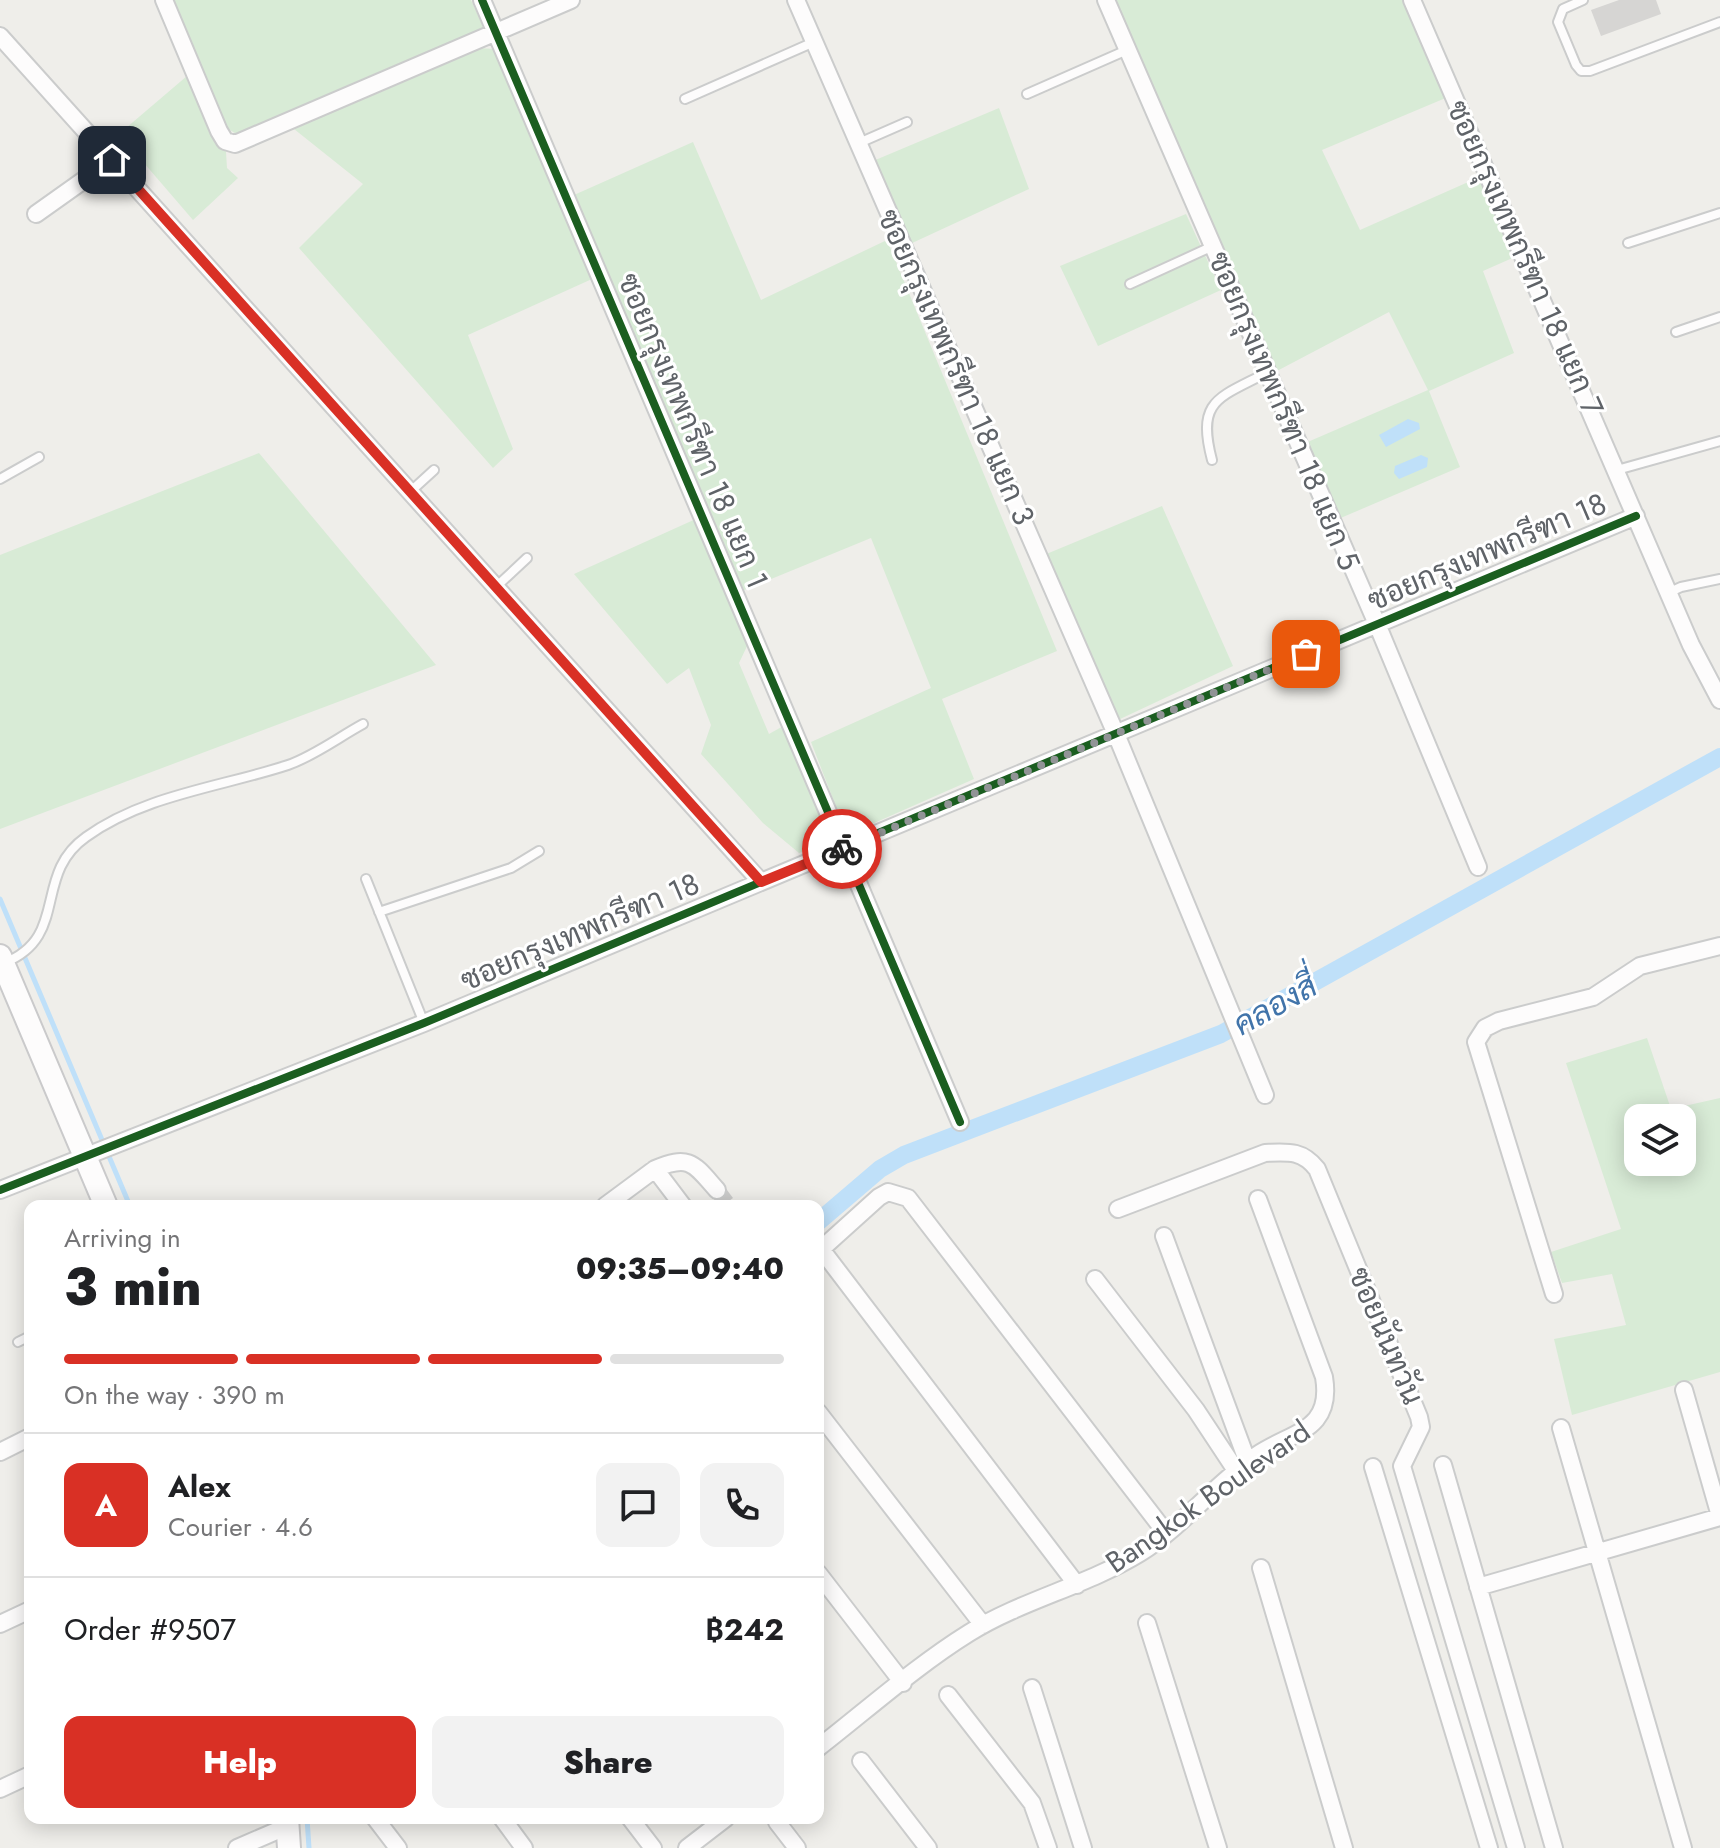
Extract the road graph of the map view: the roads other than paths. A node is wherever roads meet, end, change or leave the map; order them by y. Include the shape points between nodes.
1 (164, 0) edge
2 (482, 0) edge
3 (571, 0) edge
4 (796, 0) edge
5 (1106, 0) edge
6 (1412, 0) edge
7 (1583, 0) edge
8 (1720, 22) edge
9 (496, 33) junction
10 (0, 36) edge
11 (814, 42) junction
12 (1128, 49) junction
13 (1027, 94) dead end
14 (685, 99) dead end
15 (907, 122) dead end
16 (858, 144) junction
17 (112, 160) junction
18 (1720, 213) edge
19 (36, 214) dead end
20 (1628, 243) dead end
21 (1213, 246) junction
22 (1130, 284) dead end
23 (1720, 317) edge
24 (1676, 332) dead end
25 (1268, 372) junction
26 (1720, 441) edge
27 (39, 457) dead end
28 (1212, 460) dead end
29 (434, 470) dead end
30 (1617, 470) junction
31 (0, 479) edge
32 (411, 491) junction
33 (1636, 516) junction
34 (527, 558) dead end
35 (1720, 579) edge
36 (497, 586) junction
37 (1670, 592) junction
38 (1377, 624) junction
39 (1720, 700) edge
40 (363, 724) dead end
41 (1116, 734) junction
42 (845, 847) junction
43 (539, 851) dead end
44 (1478, 867) dead end
45 (366, 879) dead end
46 (761, 882) junction
47 (379, 912) junction
48 (1720, 946) edge
49 (5, 959) edge
50 (424, 1023) junction
51 (1265, 1095) dead end
52 (960, 1122) dead end
53 (91, 1154) junction
54 (655, 1169) junction
55 (0, 1190) edge
56 (717, 1190) tunnel mouth
57 (1258, 1199) dead end
58 (104, 1200) edge
59 (613, 1200) edge
60 (678, 1200) edge
61 (1118, 1209) dead end
62 (1164, 1236) dead end
63 (824, 1247) edge
64 (824, 1256) edge
65 (1095, 1279) dead end
66 (1554, 1294) dead end
67 (24, 1339) edge
68 (18, 1342) dead end
69 (1684, 1390) dead end
70 (824, 1420) edge
71 (1561, 1428) dead end
72 (24, 1440) edge
73 (0, 1452) edge
74 (1443, 1465) dead end
75 (1242, 1467) junction
76 (1373, 1467) dead end
77 (1720, 1517) edge
78 (1166, 1533) junction
79 (1597, 1553) junction
80 (1261, 1568) dead end
81 (824, 1581) edge
82 (1077, 1585) junction
83 (1478, 1587) junction
84 (24, 1613) edge
85 (1147, 1623) dead end
86 (0, 1624) edge
87 (983, 1625) junction
88 (903, 1683) junction
89 (1032, 1688) dead end
90 (948, 1695) dead end
91 (824, 1740) edge
92 (861, 1761) dead end
93 (24, 1778) edge
94 (0, 1789) edge
95 (380, 1824) edge
96 (506, 1824) edge
97 (635, 1824) edge
98 (718, 1824) edge
99 (779, 1824) edge
100 (288, 1831) edge
101 (237, 1848) edge
102 (398, 1848) edge
103 (524, 1848) edge
104 (653, 1848) edge
105 (687, 1848) edge
106 (797, 1848) edge
107 (928, 1848) edge
108 (1048, 1848) edge
109 (1083, 1848) edge
110 (1218, 1848) edge
111 (1344, 1848) edge
112 (1489, 1848) edge
113 (1516, 1848) edge
114 (1554, 1848) edge
115 (1683, 1848) edge

1 - 9 street via 219,131 235,144
2 - 9 street, ซอยกรุงเทพกรีฑา 18 แยก 1
3 - 9 street
4 - 11 street, ซอยกรุงเทพกรีฑา 18 แยก 3
5 - 12 street, ซอยกรุงเทพกรีฑา 18 แยก 5
6 - 30 street, ซอยกรุงเทพกรีฑา 18 แยก 7
7 - 8 lane via 1563,9 1558,22 1581,71
9 - 42 street, ซอยกรุงเทพกรีฑา 18 แยก 1
10 - 17 street
11 - 14 lane
11 - 16 street, ซอยกรุงเทพกรีฑา 18 แยก 3
12 - 13 lane
12 - 21 street, ซอยกรุงเทพกรีฑา 18 แยก 5
15 - 16 lane
16 - 41 street, ซอยกรุงเทพกรีฑา 18 แยก 3
17 - 19 street
17 - 32 street
18 - 20 lane
21 - 22 lane
21 - 25 street, ซอยกรุงเทพกรีฑา 18 แยก 5
23 - 24 lane
25 - 28 lane via 1210,407 1205,432
25 - 38 street, ซอยกรุงเทพกรีฑา 18 แยก 5
26 - 30 lane
27 - 31 lane
29 - 32 lane
30 - 33 street, ซอยกรุงเทพกรีฑา 18 แยก 7
32 - 36 street
33 - 37 street, ซอยกรุงเทพกรีฑา 18 แยก 7
33 - 38 street, ซอยกรุงเทพกรีฑา 18
34 - 36 lane
35 - 37 lane
36 - 46 street
37 - 39 street, ซอยกรุงเทพกรีฑา 18 แยก 7
38 - 41 street, ซอยกรุงเทพกรีฑา 18
38 - 44 street, ซอยกรุงเทพกรีฑา 18 แยก 5
40 - 49 lane via 291,764 163,800 85,837 61,866 43,934 28,952
41 - 42 street, ซอยกรุงเทพกรีฑา 18
41 - 51 street, ซอยกรุงเทพกรีฑา 18 แยก 3
42 - 46 street, ซอยกรุงเทพกรีฑา 18
42 - 52 street, ซอยกรุงเทพกรีฑา 18 แยก 1
43 - 47 lane via 511,868
45 - 47 lane
46 - 50 street, ซอยกรุงเทพกรีฑา 18
47 - 50 lane
48 - 66 street via 1640,966 1593,997 1499,1021 1479,1034 1476,1042
49 - 53 main road
50 - 53 street, ซอยกรุงเทพกรีฑา 18
53 - 55 street, ซอยกรุงเทพกรีฑา 18
53 - 58 main road
54 - 56 street via 685,1160
54 - 59 street
54 - 60 street
57 - 75 street, Bangkok Boulevard via 1328,1398 1324,1413 1311,1425
61 - 113 street, ซอยนันทวัน via 1265,1153 1291,1152 1307,1157 1317,1169 1419,1417 1421,1427 1402,1466
62 - 75 street
63 - 78 street via 879,1197 888,1192 908,1198
64 - 82 street
65 - 75 street
67 - 68 lane
69 - 77 street
70 - 87 street
71 - 79 street
72 - 73 street
74 - 83 street
75 - 78 street, Bangkok Boulevard
76 - 112 street
77 - 79 street
78 - 82 street, Bangkok Boulevard via 1123,1563
79 - 83 street
79 - 115 street
80 - 111 street
81 - 88 street
82 - 87 street, Bangkok Boulevard
83 - 114 street
84 - 86 street
85 - 110 street
87 - 88 street, Bangkok Boulevard
88 - 91 street, Bangkok Boulevard
89 - 109 street
90 - 108 street via 1032,1803
92 - 107 street
93 - 94 street
95 - 102 street
96 - 103 street
97 - 104 street
98 - 105 street
99 - 106 street
100 - 101 street

